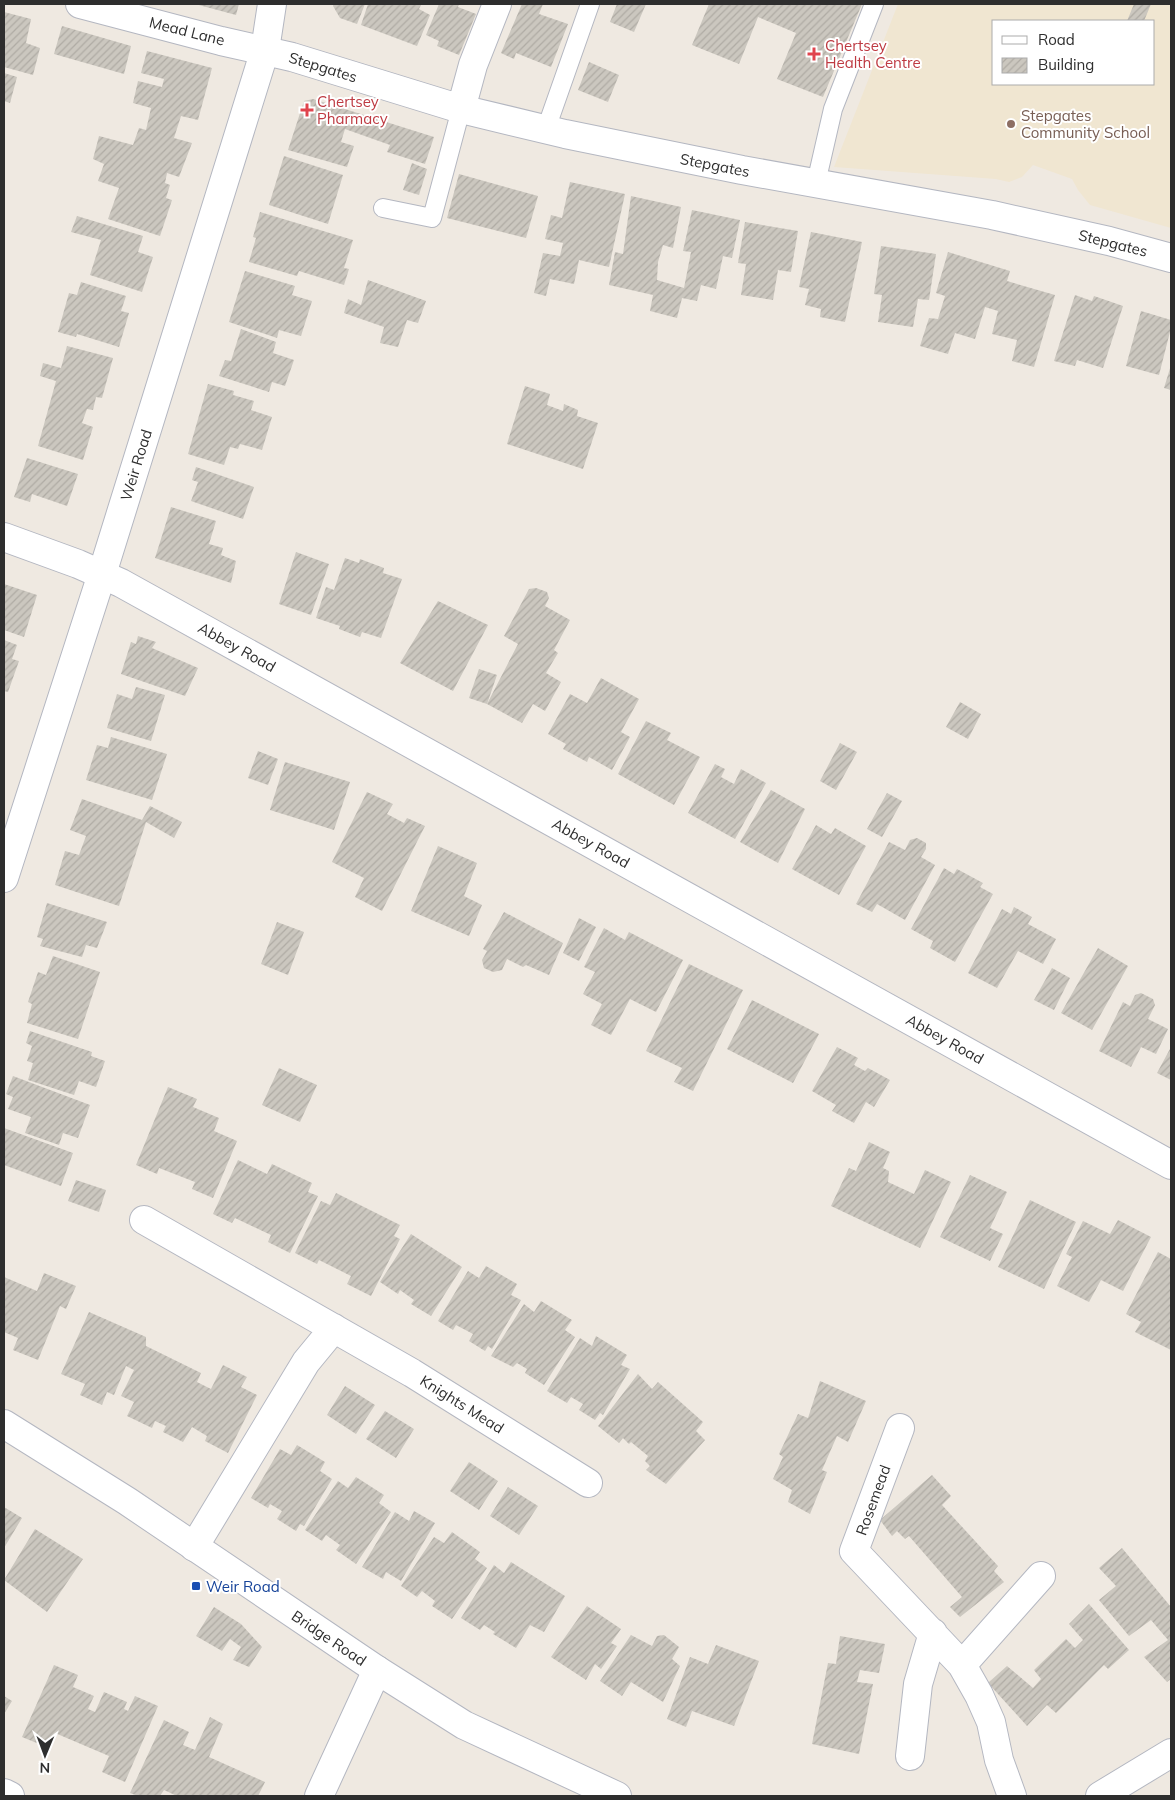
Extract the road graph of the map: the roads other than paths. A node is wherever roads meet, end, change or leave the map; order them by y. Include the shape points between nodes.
1 (80, 4) edge
2 (272, 4) edge
3 (497, 4) edge
4 (590, 4) edge
5 (874, 4) edge
6 (265, 50) junction
7 (461, 109) junction
8 (546, 129) junction
9 (816, 183) junction
10 (383, 208) dead end
11 (1171, 258) edge
12 (4, 537) edge
13 (102, 574) junction
14 (4, 878) edge
15 (1171, 1164) edge
16 (144, 1220) dead end
17 (334, 1328) junction
18 (4, 1424) edge
19 (900, 1428) dead end
20 (588, 1484) dead end
21 (194, 1547) junction
22 (1041, 1576) dead end
23 (933, 1634) junction
24 (962, 1665) junction
25 (377, 1670) junction
26 (1171, 1753) edge
27 (910, 1756) dead end
28 (4, 1793) edge
29 (10, 1796) edge
30 (320, 1796) edge
31 (617, 1796) edge
32 (1012, 1796) edge
33 (1100, 1796) edge

1 - 6 street, Mead Lane
2 - 6 street, Weir Road
3 - 7 street via 473,65
4 - 8 lane
5 - 9 lane via 833,108
6 - 7 street, Stepgates
6 - 13 street, Weir Road
7 - 8 street, Stepgates
7 - 10 lane via 432,218
8 - 9 street, Stepgates
9 - 11 street, Stepgates via 992,215
12 - 13 street, Abbey Road
13 - 14 street, Weir Road
13 - 15 street, Abbey Road
16 - 17 street, Knights Mead
17 - 20 street, Knights Mead via 412,1372
17 - 21 street via 306,1362
18 - 21 street, Bridge Road
19 - 23 street, Rosemead via 854,1551
21 - 25 street, Bridge Road
22 - 24 street
23 - 24 street, Rosemead
23 - 27 street via 918,1684
24 - 32 street, Rosemead via 991,1722 999,1760
25 - 30 street
25 - 31 street, Bridge Road via 464,1725
26 - 33 street
28 - 29 street

